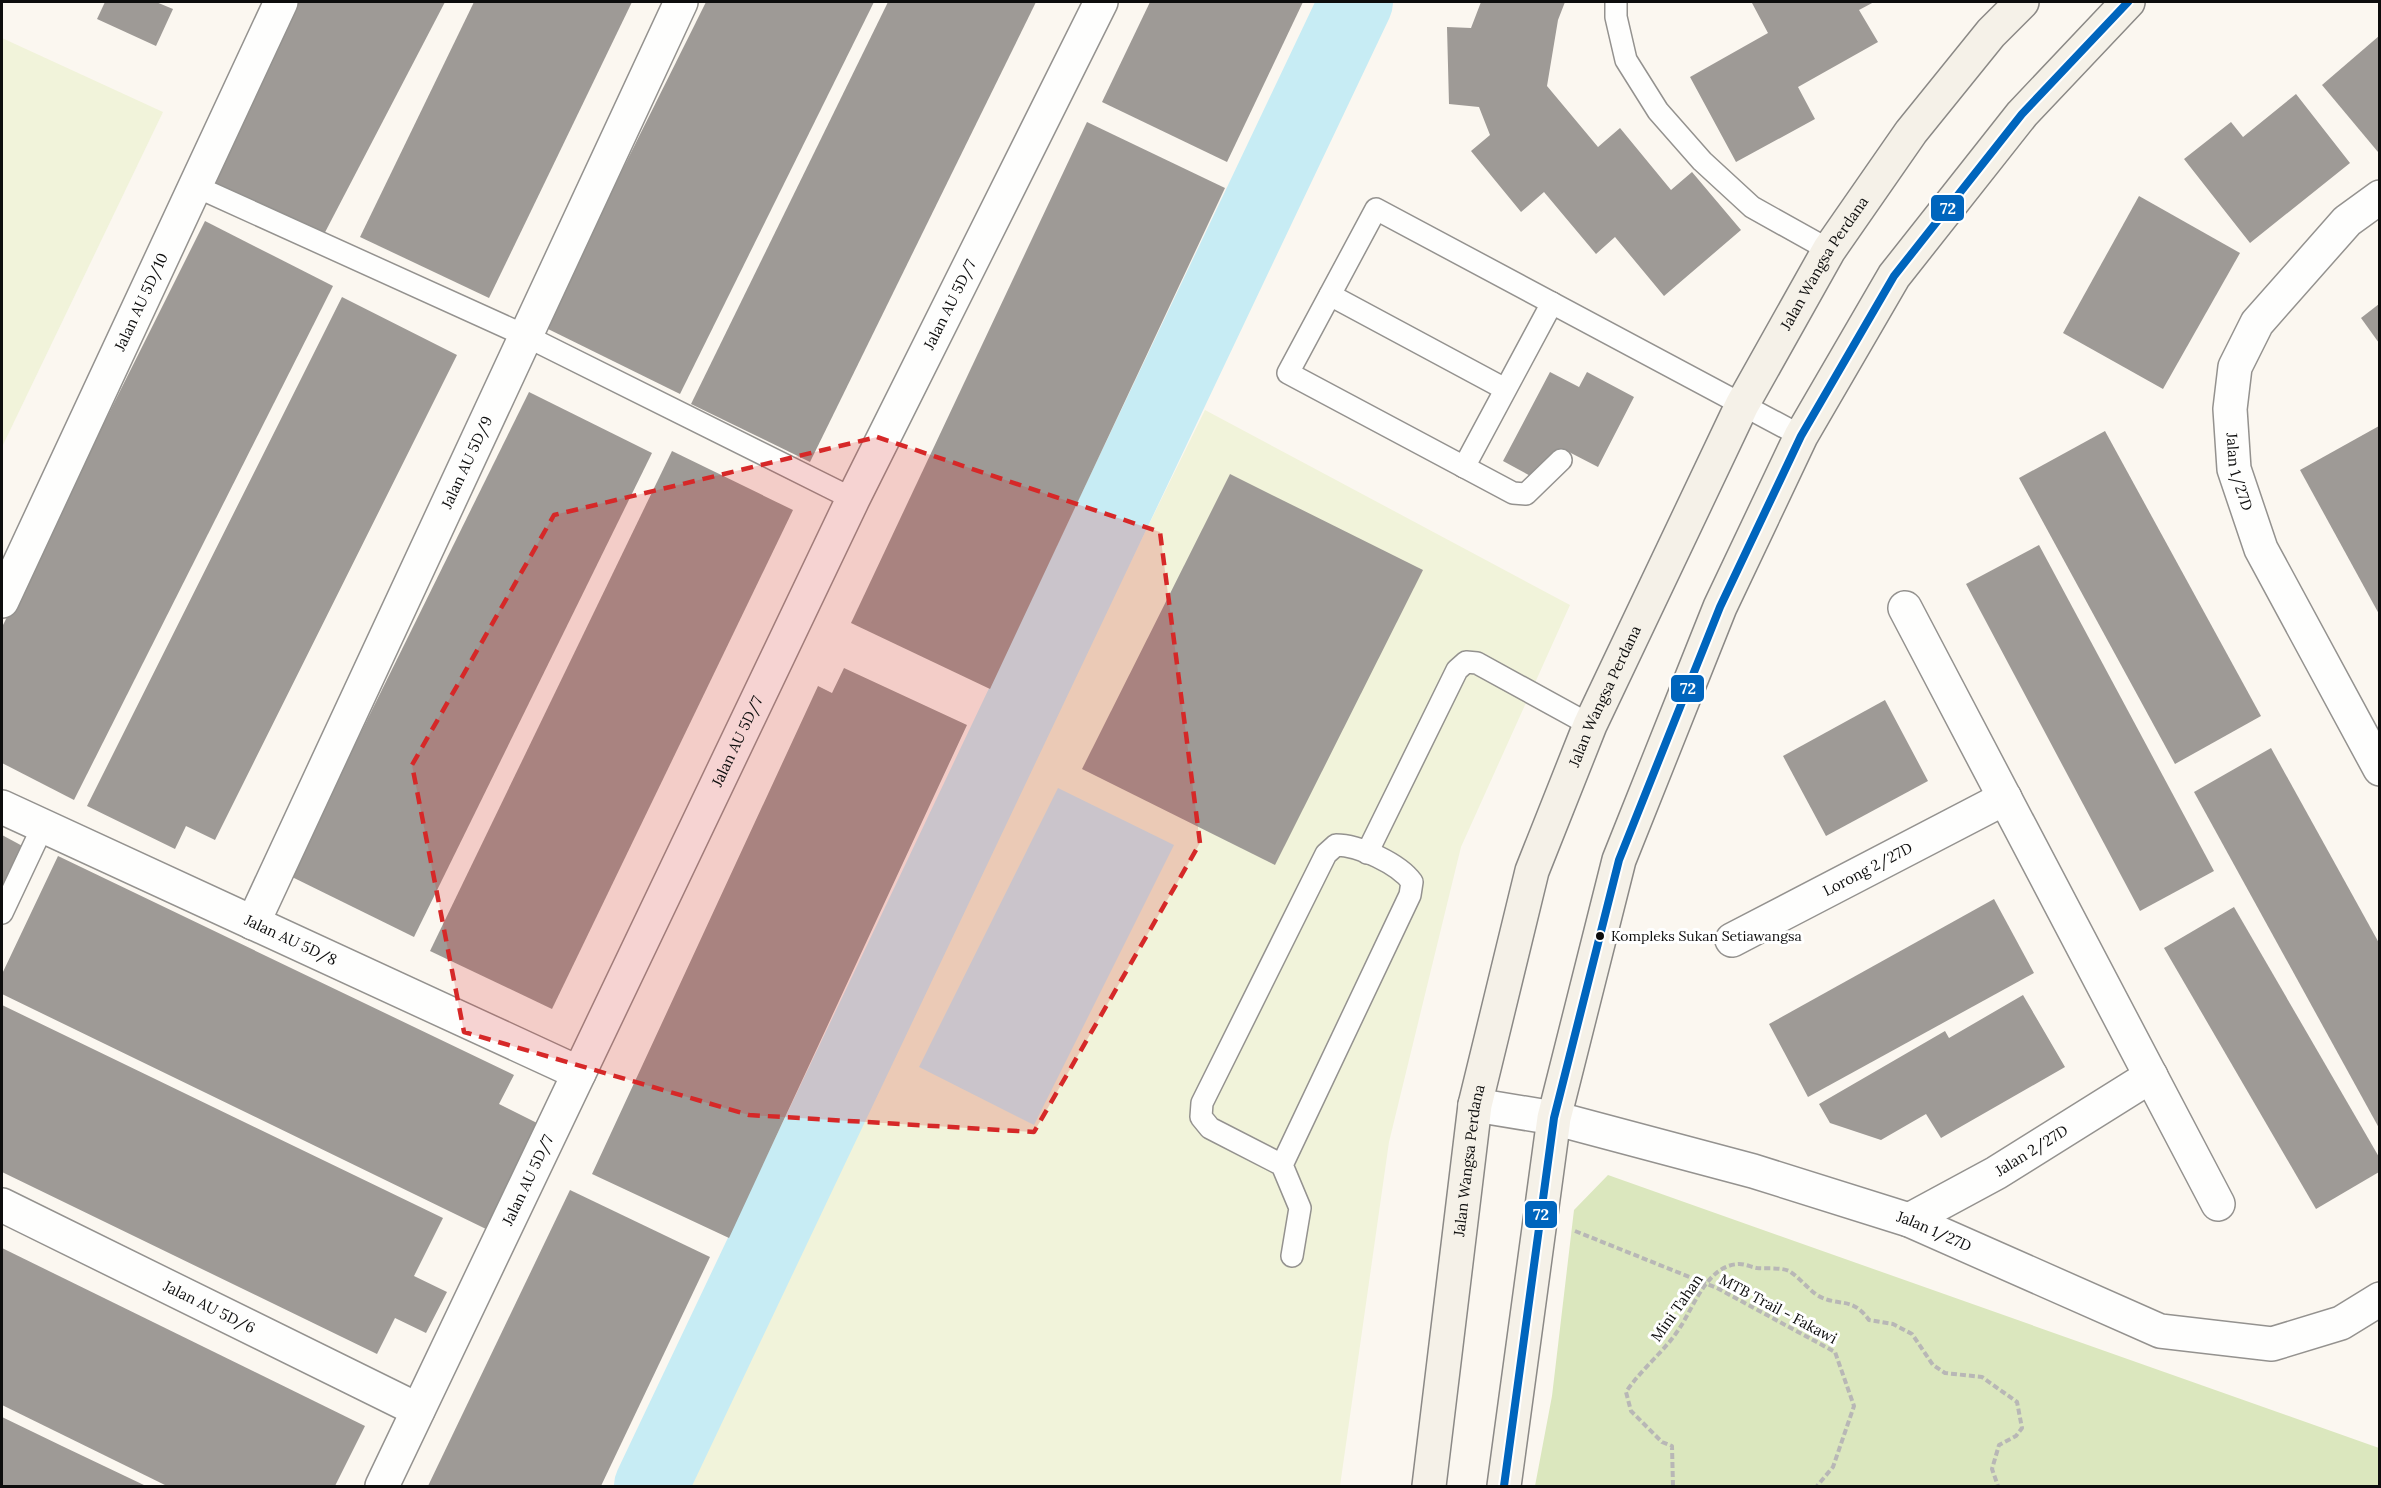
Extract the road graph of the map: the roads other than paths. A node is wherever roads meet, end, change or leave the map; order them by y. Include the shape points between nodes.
1 (281, 2) edge
2 (681, 2) edge
3 (1101, 2) edge
4 (1616, 2) edge
5 (2022, 2) edge
6 (2128, 2) edge
7 (195, 186) junction
8 (2379, 197) edge
9 (1829, 250) junction
10 (1330, 295) junction
11 (1552, 303) junction
12 (526, 336) junction
13 (1505, 389) junction
14 (1742, 405) junction
15 (1801, 436) junction
16 (1561, 460) dead end
17 (1464, 467) junction
18 (853, 499) junction
19 (2, 601) edge
20 (1905, 608) dead end
21 (1590, 725) junction
22 (2379, 769) edge
23 (2004, 798) junction
24 (2, 807) edge
25 (43, 826) junction
26 (1367, 853) junction
27 (2, 913) edge
28 (253, 923) junction
29 (1732, 940) dead end
30 (579, 1073) junction
31 (2151, 1076) junction
32 (1475, 1105) junction
33 (1554, 1118) junction
34 (1282, 1165) junction
35 (2218, 1204) dead end
36 (2, 1205) edge
37 (1909, 1220) junction
38 (1292, 1256) dead end
39 (2379, 1299) edge
40 (418, 1410) junction
41 (382, 1486) edge
42 (1429, 1486) edge
43 (1504, 1486) edge

1 - 7 street, Jalan AU 5D/10
2 - 12 street, Jalan AU 5D/9
3 - 18 street, Jalan AU 5D/7
4 - 9 lane via 1626,60 1658,111 1702,161 1752,207
5 - 9 main road, Jalan Wangsa Perdana via 1991,33 1911,132
6 - 15 main road via 2022,114 1894,276
7 - 12 lane
7 - 19 street, Jalan AU 5D/10
8 - 22 street, Jalan 1/27D via 2347,221 2257,324 2235,367 2230,409 2234,469 2261,549
9 - 14 main road, Jalan Wangsa Perdana
10 - 11 lane via 1376,209
10 - 13 lane
10 - 17 lane via 1288,373
11 - 13 lane
11 - 14 lane
12 - 18 lane
12 - 28 street, Jalan AU 5D/9
13 - 17 lane
14 - 15 lane
14 - 21 main road, Jalan Wangsa Perdana
15 - 33 main road via 1720,608 1619,860
16 - 17 lane via 1526,494 1513,493
18 - 30 street, Jalan AU 5D/7
20 - 23 street
21 - 26 lane via 1477,663 1466,662 1457,670
21 - 32 main road, Jalan Wangsa Perdana via 1532,871
23 - 29 street, Lorong 2/27D
23 - 31 street
24 - 25 street, Jalan AU 5D/8
25 - 27 lane
25 - 28 street, Jalan AU 5D/8
26 - 34 lane via 1404,872 1412,882 1410,896
26 - 34 lane via 1336,844 1326,854 1202,1103 1201,1117 1210,1128
28 - 30 street, Jalan AU 5D/8
30 - 40 street, Jalan AU 5D/7
31 - 35 street
31 - 37 street, Jalan 2/27D via 1996,1173
32 - 33 street, Jalan 1/27D
32 - 42 main road, Jalan Wangsa Perdana
33 - 37 street, Jalan 1/27D via 1753,1171
33 - 43 main road
34 - 38 lane via 1300,1208
36 - 40 street, Jalan AU 5D/6
37 - 39 street, Jalan 1/27D via 2160,1331 2272,1344 2341,1323
40 - 41 street, Jalan AU 5D/7

